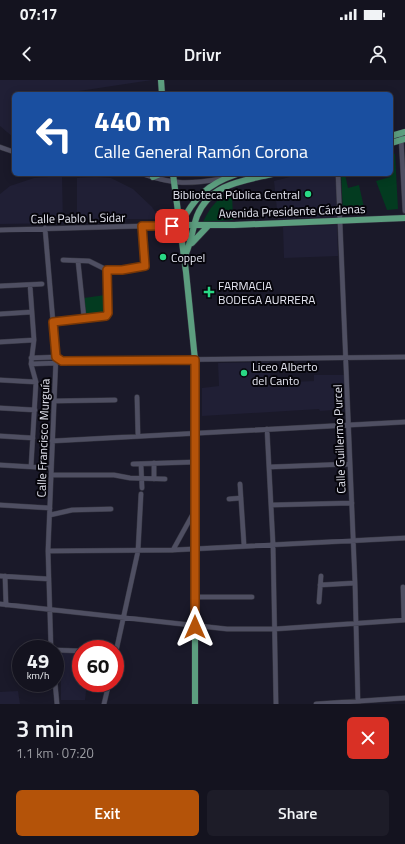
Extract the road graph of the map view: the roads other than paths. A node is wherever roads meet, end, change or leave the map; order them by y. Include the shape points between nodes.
1 (161, 80) edge
2 (162, 92) edge
3 (403, 133) edge
4 (393, 136) edge
5 (403, 140) edge
6 (393, 142) edge
7 (0, 147) edge
8 (12, 151) edge
9 (150, 176) edge
10 (173, 176) edge
11 (230, 176) edge
12 (263, 176) edge
13 (338, 176) edge
14 (153, 177) joint
15 (258, 177) joint
16 (404, 177) edge
17 (224, 178) junction
18 (174, 183) junction
19 (405, 211) edge
20 (405, 218) edge
21 (340, 220) junction
22 (180, 225) junction
23 (195, 225) junction
24 (142, 226) junction
25 (164, 226) junction
26 (208, 226) junction
27 (0, 230) edge
28 (45, 230) junction
29 (181, 240) junction
30 (189, 248) junction
31 (184, 258) junction
32 (63, 260) dead end
33 (78, 261) junction
34 (107, 270) junction
35 (42, 284) dead end
36 (30, 285) junction
37 (0, 286) edge
38 (32, 312) junction
39 (0, 314) edge
40 (84, 318) junction
41 (53, 322) junction
42 (34, 340) junction
43 (0, 342) edge
44 (56, 357) junction
45 (405, 357) edge
46 (31, 358) junction
47 (345, 358) junction
48 (195, 360) junction
49 (62, 361) junction
50 (55, 363) junction
51 (31, 364) junction
52 (0, 380) edge
53 (36, 382) junction
54 (137, 397) dead end
55 (115, 400) dead end
56 (54, 401) junction
57 (0, 408) edge
58 (35, 410) junction
59 (405, 422) edge
60 (349, 425) junction
61 (267, 429) junction
62 (195, 432) junction
63 (0, 436) edge
64 (138, 436) junction
65 (33, 438) junction
66 (52, 440) junction
67 (195, 462) junction
68 (154, 463) junction
69 (133, 464) dead end
70 (141, 464) junction
71 (350, 464) junction
72 (0, 465) edge
73 (269, 466) junction
74 (31, 467) junction
75 (51, 468) junction
76 (51, 474) junction
77 (141, 479) junction
78 (154, 479) junction
79 (165, 479) dead end
80 (240, 484) dead end
81 (142, 488) dead end
82 (141, 494) dead end
83 (241, 498) junction
84 (229, 499) dead end
85 (352, 503) junction
86 (0, 505) edge
87 (270, 505) junction
88 (50, 508) junction
89 (111, 509) dead end
90 (194, 512) junction
91 (50, 515) junction
92 (405, 538) edge
93 (354, 540) junction
94 (273, 544) junction
95 (244, 545) junction
96 (195, 548) junction
97 (174, 550) junction
98 (138, 551) junction
99 (48, 552) junction
100 (3, 576) edge
101 (321, 576) dead end
102 (49, 579) junction
103 (355, 583) junction
104 (320, 584) junction
105 (403, 587) dead end
106 (195, 597) junction
107 (252, 597) dead end
108 (319, 602) dead end
109 (0, 604) edge
110 (6, 605) junction
111 (49, 610) junction
112 (123, 618) junction
113 (405, 620) edge
114 (356, 623) junction
115 (195, 627) junction
116 (275, 629) junction
117 (51, 640) edge
118 (118, 640) edge
119 (56, 692) edge
120 (107, 692) edge
121 (405, 698) edge
122 (358, 703) edge
123 (57, 704) edge
124 (104, 704) edge
125 (194, 704) edge
126 (276, 704) edge
127 (316, 704) edge

1 - 2 main road
3 - 4 main road
3 - 5 street
5 - 6 main road
5 - 16 street
7 - 8 street
9 - 14 street
10 - 18 main road
11 - 17 main road
12 - 15 main road
13 - 21 street, Calle Guillermo Purcel
14 - 18 street
15 - 23 main road via 229,184 218,190 208,198
16 - 19 street
17 - 18 street via 190,184
17 - 22 main road via 203,191
18 - 22 main road
20 - 21 main road, Avenida Presidente Cárdenas
21 - 26 main road, Avenida Presidente Cárdenas
21 - 47 street, Calle Guillermo Purcel
22 - 23 main road, Avenida Presidente Cárdenas
22 - 25 street, Calle Pablo L. Sidar
22 - 29 main road
23 - 26 main road, Avenida Presidente Cárdenas
23 - 30 main road
24 - 25 street, Calle Pablo L. Sidar
24 - 28 street, Calle Pablo L. Sidar
24 - 34 street via 145,266
25 - 29 main road
26 - 30 main road
27 - 28 street, Calle Pablo L. Sidar
28 - 41 street, Calle Francisco Murguía
29 - 31 main road
30 - 31 main road
31 - 48 main road
32 - 33 street
33 - 34 street via 89,261
33 - 40 street
34 - 40 street via 107,314
35 - 36 street
36 - 37 street
36 - 38 street
38 - 39 street
38 - 42 street
40 - 41 street
41 - 44 street, Calle Francisco Murguía
42 - 43 street
42 - 46 street
44 - 46 street
44 - 49 street
44 - 50 street, Calle Francisco Murguía
45 - 47 street
46 - 51 street
47 - 48 street
47 - 60 street, Calle Guillermo Purcel
48 - 49 street
48 - 62 main road
49 - 50 street
50 - 51 street
50 - 56 street, Calle Francisco Murguía
51 - 53 street
52 - 53 street
53 - 58 street
54 - 64 street
55 - 56 street
56 - 66 street, Calle Francisco Murguía
57 - 58 street
58 - 65 street
59 - 60 street
60 - 61 street
60 - 71 street, Calle Guillermo Purcel
61 - 62 street
61 - 73 street
62 - 64 street
62 - 67 main road
63 - 65 street
64 - 66 street
65 - 74 street
66 - 75 street, Calle Francisco Murguía
67 - 68 street
67 - 90 main road
68 - 70 street
68 - 78 street
69 - 70 street
70 - 77 street
71 - 73 street
71 - 85 street, Calle Guillermo Purcel
72 - 74 street
73 - 87 street
74 - 75 street
75 - 76 street, Calle Francisco Murguía
76 - 77 street via 114,475
76 - 88 street, Calle Francisco Murguía
77 - 78 street
77 - 81 street
78 - 79 street
80 - 83 street
82 - 98 street
83 - 84 street
83 - 95 street
85 - 87 street
85 - 93 street, Calle Guillermo Purcel
86 - 88 street
87 - 94 street
88 - 91 street, Calle Francisco Murguía
89 - 91 street via 72,510
90 - 96 main road
90 - 97 street
91 - 99 street, Calle Francisco Murguía
92 - 93 street
93 - 94 street
93 - 103 street, Calle Guillermo Purcel
94 - 95 street
94 - 116 street
95 - 96 street
96 - 97 street
96 - 106 main road
97 - 98 street
98 - 99 street
98 - 112 street
99 - 102 street, Calle Francisco Murguía
100 - 102 street
100 - 110 street
101 - 104 street
102 - 111 street, Calle Francisco Murguía
103 - 104 street
103 - 114 street, Calle Guillermo Purcel
104 - 108 street
105 - 113 street
106 - 107 street
106 - 115 main road
109 - 110 street
110 - 111 street
111 - 112 street
111 - 117 street, Calle Francisco Murguía
112 - 115 street
112 - 118 street
113 - 114 street
114 - 116 street
114 - 122 street, Calle Guillermo Purcel
115 - 116 street
115 - 125 main road
116 - 126 street
119 - 123 street
120 - 124 street
121 - 122 street
122 - 127 street

